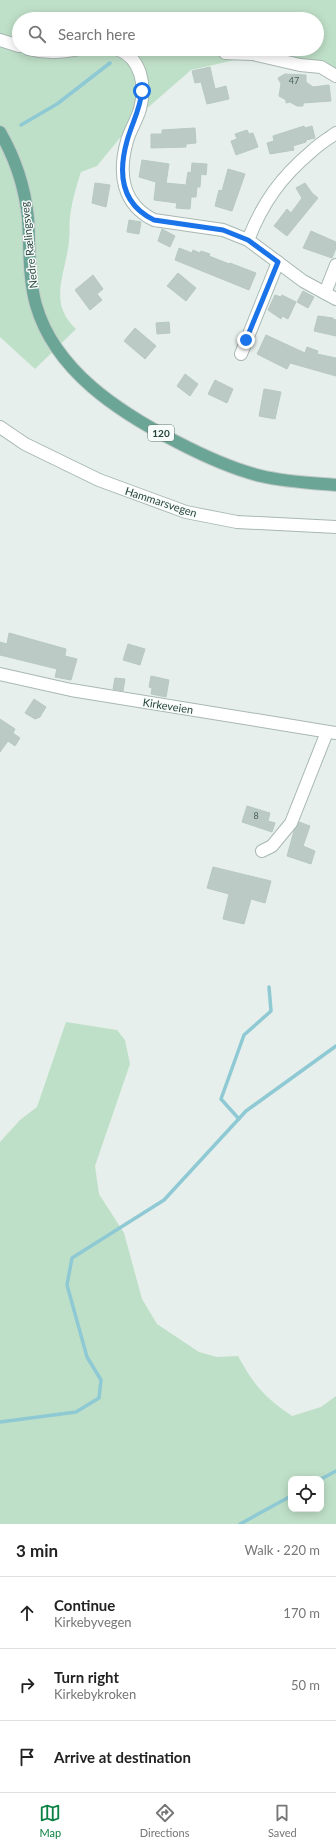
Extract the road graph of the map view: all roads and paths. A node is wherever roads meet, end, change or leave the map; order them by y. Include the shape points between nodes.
1 (0, 40) edge
2 (12, 44) edge
3 (129, 56) edge
4 (262, 56) edge
5 (336, 76) edge
6 (0, 132) edge
7 (336, 133) edge
8 (248, 240) junction
9 (278, 262) junction
10 (336, 265) edge
11 (326, 293) junction
12 (336, 299) edge
13 (241, 354) dead end
14 (0, 427) edge
15 (336, 485) edge
16 (336, 527) edge
17 (0, 674) edge
18 (332, 733) edge
19 (262, 851) dead end

1 - 2 street
3 - 8 street via 137,66 142,82 140,109 127,142 123,167 124,186 132,202 154,220 223,230
4 - 5 street via 322,67
6 - 15 main road, Nedre Rælingsveg / 120 via 14,162 24,194 31,275 40,315 54,344 78,374 142,423 227,465 277,480
7 - 8 street via 280,181 258,216
8 - 9 street
9 - 11 street
9 - 13 street
10 - 11 street
11 - 12 street
14 - 16 street, Hammarsvegen via 25,444 99,480 186,512 237,522
17 - 18 street, Kirkeveien via 71,690
18 - 19 street via 291,823 272,846

